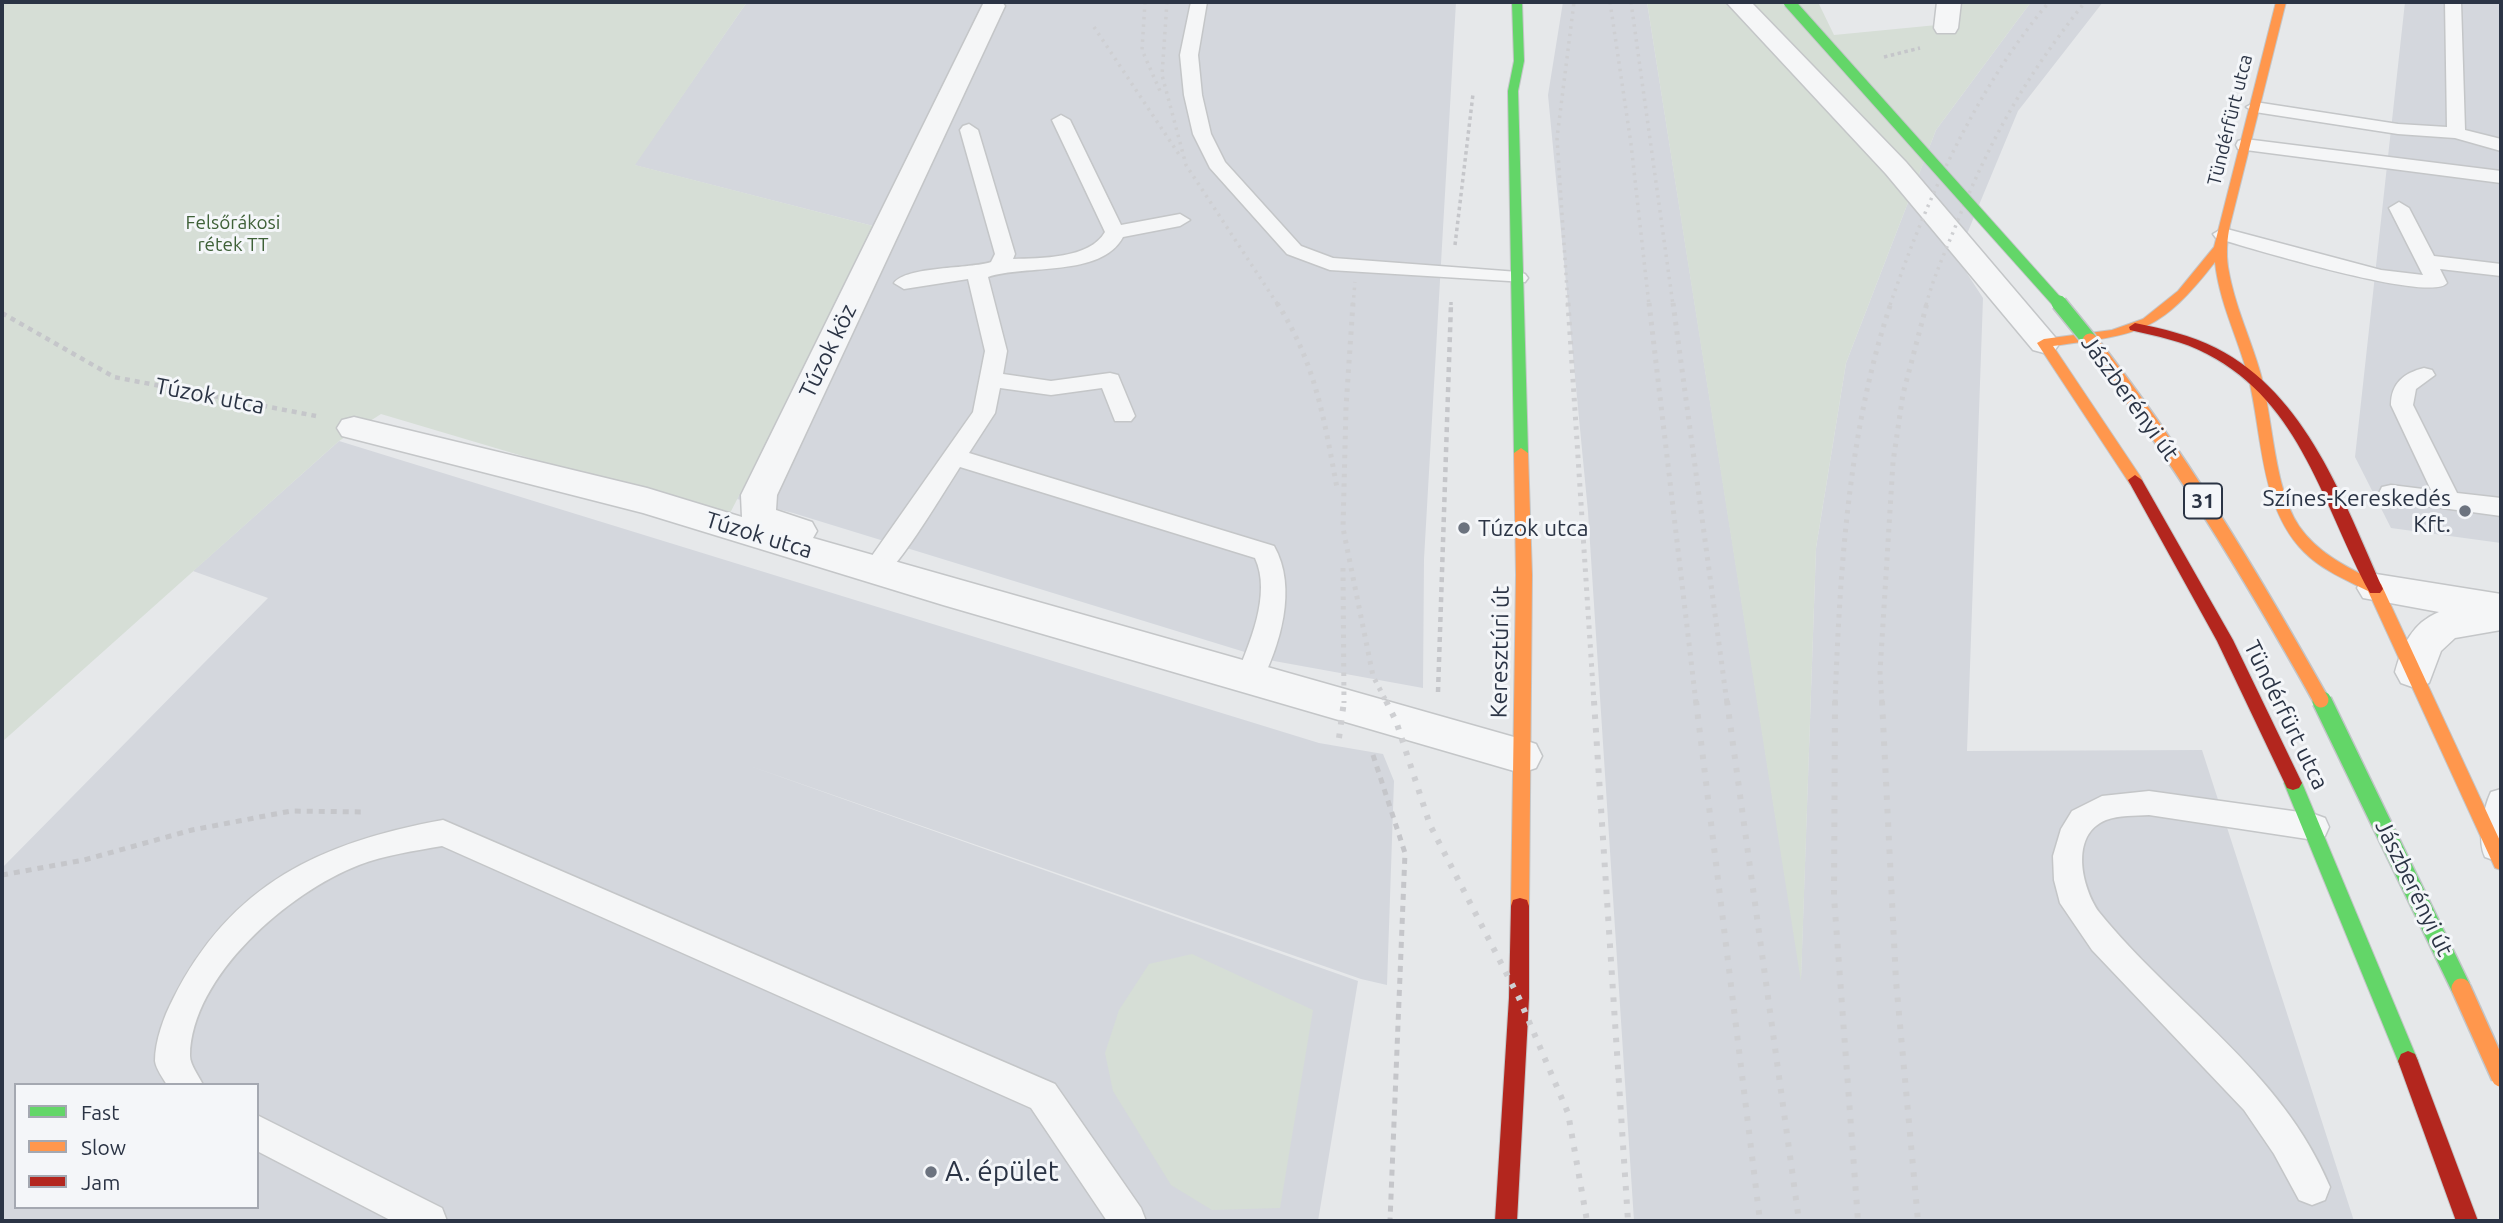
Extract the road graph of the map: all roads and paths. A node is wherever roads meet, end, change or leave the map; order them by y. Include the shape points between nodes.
1 (1199, 2) edge
2 (1517, 2) edge
3 (1530, 2) edge
4 (1725, 2) edge
5 (1789, 2) edge
6 (1949, 2) edge
7 (2281, 2) edge
8 (2453, 2) edge
9 (993, 6) dead end
10 (1748, 8) edge
11 (1946, 28) dead end
12 (1512, 74) junction
13 (2255, 107) junction
14 (1061, 120) dead end
15 (969, 130) dead end
16 (2456, 133) junction
17 (2245, 145) junction
18 (2501, 145) edge
19 (2501, 177) edge
20 (2399, 208) dead end
21 (1180, 220) dead end
22 (1115, 232) junction
23 (2222, 241) junction
24 (2426, 261) junction
25 (1000, 266) junction
26 (2501, 270) edge
27 (977, 274) junction
28 (1452, 274) junction
29 (1518, 278) junction
30 (904, 284) dead end
31 (2, 313) edge
32 (2135, 327) junction
33 (2043, 343) junction
34 (2424, 375) dead end
35 (2255, 378) junction
36 (993, 380) junction
37 (1123, 416) dead end
38 (354, 428) joint
39 (954, 457) junction
40 (2390, 493) dead end
41 (2448, 500) junction
42 (2501, 507) edge
43 (880, 562) junction
44 (2376, 588) junction
45 (2501, 608) edge
46 (2501, 617) edge
47 (2415, 672) junction
48 (1249, 679) junction
49 (1359, 710) junction
50 (1437, 732) junction
51 (1521, 755) junction
52 (2501, 801) edge
53 (372, 814) dead end
54 (2314, 827) junction
55 (2499, 856) edge
56 (2, 875) edge
57 (2501, 1077) edge
58 (185, 1083) edge
59 (259, 1133) edge
60 (2312, 1187) dead end
61 (429, 1221) edge
62 (1128, 1221) edge
63 (1390, 1221) edge
64 (1506, 1221) edge
65 (2467, 1221) edge

1 - 28 lane via 1189,55 1202,134 1217,164 1294,250 1330,264
2 - 12 street, Keresztúri út
3 - 12 street via 1530,45
4 - 10 street, Jászberényi út
5 - 57 street, Jászberényi út / 31, bridge via 1841,66 2046,289 2149,419 2296,654 2392,843
6 - 11 street
7 - 13 street, Tündérfürt utca
8 - 16 lane
9 - 43 street, Túzok köz via 759,495 758,513 766,522
10 - 33 street, Jászberényi út via 1953,232
12 - 28 path via 1473,92
12 - 29 street, Keresztúri út
13 - 16 lane
13 - 17 street, Tündérfürt utca
14 - 22 lane
15 - 25 lane via 1005,254
16 - 18 lane
17 - 19 lane
17 - 23 street, Tündérfürt utca
20 - 24 lane
21 - 22 lane
22 - 25 lane via 1108,245 1094,253
23 - 24 lane via 2380,276 2437,283
23 - 32 street, Tündérfürt utca via 2178,297 2160,314
23 - 35 street, Tündérfürt utca via 2229,302
24 - 26 lane
25 - 27 lane
27 - 30 lane via 959,272
27 - 36 lane via 996,351
28 - 29 lane
28 - 50 path
29 - 51 street, Keresztúri út via 1524,575
31 - 38 path, Túzok utca via 114,377 333,419
32 - 33 street, Tündérfürt utca
32 - 35 street, Tündérfürt utca via 2204,345
33 - 54 street, Tündérfürt utca via 2122,458 2183,561
34 - 41 lane via 2406,384 2402,405
35 - 44 street, Tündérfürt utca via 2315,458
35 - 44 street, Tündérfürt utca via 2278,501 2293,533 2319,558
36 - 37 lane via 1051,388 1110,380
36 - 39 lane via 984,413
38 - 43 street, Túzok utca
39 - 43 lane
39 - 48 lane via 1265,552 1273,563 1275,583 1261,652
40 - 41 lane
41 - 42 lane
43 - 48 street, Túzok utca via 943,591
44 - 45 street
44 - 47 street, Tündérfürt utca
46 - 47 street via 2467,619 2429,635 2419,649
47 - 55 street, Tündérfürt utca
48 - 49 street, Túzok utca
49 - 50 street, Túzok utca
49 - 63 path via 1405,853
50 - 51 street, Túzok utca
51 - 64 street, Keresztúri út via 1519,998
52 - 55 lane
53 - 56 path via 291,811
54 - 60 lane via 2149,803 2123,804 2100,807 2084,816 2067,855 2069,884 2077,904 2101,937 2255,1097 2288,1141
54 - 65 street, Tündérfürt utca
58 - 62 lane via 172,1062 182,1016 206,971 240,928 282,892 330,864 378,846 443,833 1043,1096
59 - 61 lane

